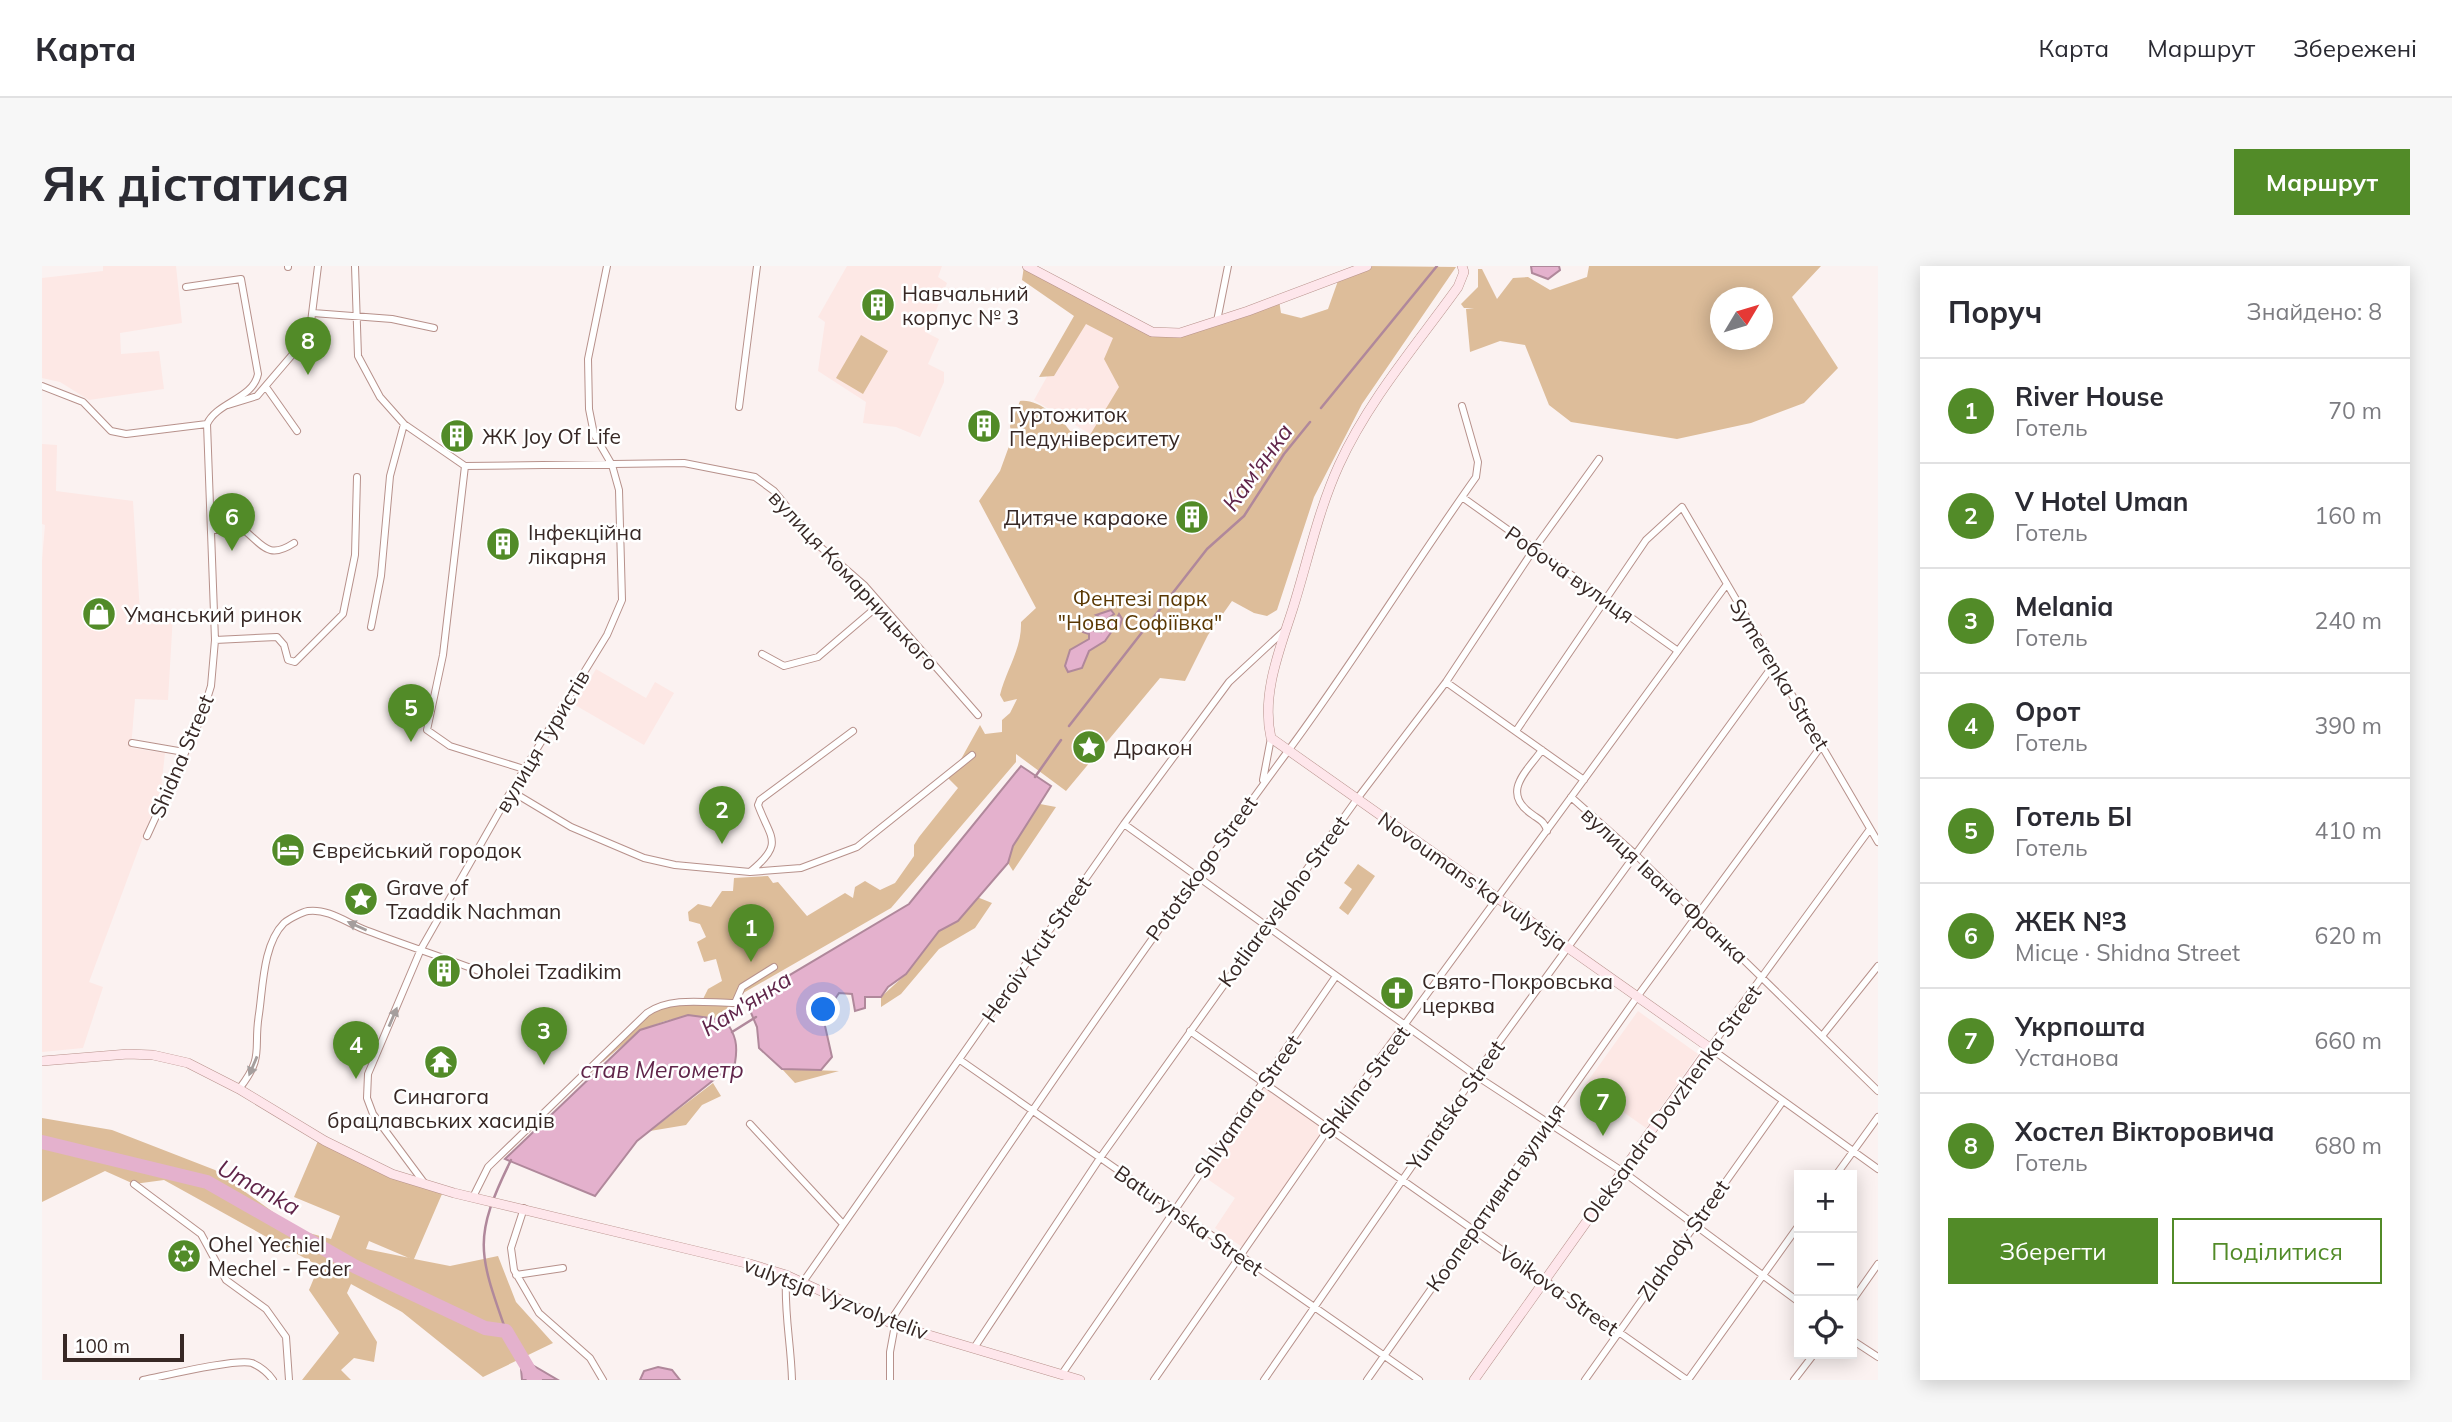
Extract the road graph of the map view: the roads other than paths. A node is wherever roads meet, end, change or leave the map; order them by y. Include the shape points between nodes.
1 (318, 266) edge
2 (355, 266) edge
3 (607, 266) edge
4 (757, 266) edge
5 (1027, 266) edge
6 (1228, 266) edge
7 (1367, 266) edge
8 (1462, 266) edge
9 (186, 287) dead end
10 (313, 313) junction
11 (355, 315) junction
12 (1217, 321) junction
13 (433, 328) dead end
14 (42, 386) edge
15 (266, 387) junction
16 (226, 405) junction
17 (1462, 405) dead end
18 (739, 407) dead end
19 (207, 424) junction
20 (404, 424) junction
21 (297, 432) dead end
22 (1599, 459) dead end
23 (612, 465) junction
24 (465, 466) junction
25 (357, 477) dead end
26 (1462, 497) junction
27 (212, 530) junction
28 (294, 543) dead end
29 (1534, 549) junction
30 (1727, 584) junction
31 (1605, 599) junction
32 (879, 605) junction
33 (371, 627) dead end
34 (1286, 630) junction
35 (215, 640) junction
36 (1678, 651) junction
37 (762, 654) dead end
38 (1774, 664) junction
39 (1446, 682) junction
40 (978, 715) dead end
41 (853, 731) dead end
42 (1516, 731) junction
43 (1271, 738) junction
44 (132, 743) dead end
45 (1822, 745) junction
46 (1288, 750) junction
47 (1542, 750) junction
48 (184, 752) junction
49 (972, 755) dead end
50 (524, 769) junction
51 (1584, 780) junction
52 (1263, 782) junction
53 (511, 791) junction
54 (1572, 797) junction
55 (1357, 799) junction
56 (1124, 824) junction
57 (1870, 829) junction
58 (1547, 831) junction
59 (147, 836) dead end
60 (1878, 842) edge
61 (1635, 854) junction
62 (750, 872) junction
63 (1195, 875) junction
64 (1498, 899) junction
65 (1699, 916) junction
66 (1265, 925) junction
67 (1567, 947) junction
68 (421, 949) junction
69 (1878, 966) edge
70 (774, 967) dead end
71 (479, 971) dead end
72 (1336, 976) junction
73 (1762, 976) junction
74 (1637, 997) junction
75 (1408, 1024) junction
76 (1190, 1031) junction
77 (1822, 1036) junction
78 (1710, 1048) junction
79 (960, 1060) junction
80 (42, 1061) edge
81 (1475, 1075) junction
82 (1263, 1082) junction
83 (239, 1089) junction
84 (1878, 1091) edge
85 (1783, 1101) junction
86 (1031, 1110) junction
87 (1878, 1117) edge
88 (1547, 1123) junction
89 (750, 1124) dead end
90 (1329, 1128) junction
91 (1853, 1152) junction
92 (1100, 1158) junction
93 (1878, 1169) edge
94 (1840, 1170) edge
95 (1622, 1171) junction
96 (1403, 1180) junction
97 (134, 1184) dead end
98 (425, 1184) junction
99 (477, 1197) junction
100 (524, 1209) junction
101 (1175, 1210) junction
102 (843, 1224) junction
103 (1692, 1225) junction
104 (1472, 1228) junction
105 (1794, 1231) edge
106 (1240, 1255) junction
107 (1878, 1264) edge
108 (563, 1268) dead end
109 (516, 1275) junction
110 (786, 1275) junction
111 (1762, 1275) junction
112 (1545, 1280) junction
113 (803, 1282) junction
114 (1856, 1296) edge
115 (1794, 1298) edge
116 (1313, 1306) junction
117 (892, 1324) junction
118 (1619, 1332) junction
119 (1857, 1343) edge
120 (974, 1348) junction
121 (1384, 1356) junction
122 (1878, 1357) edge
123 (1810, 1359) edge
124 (1062, 1374) junction
125 (143, 1380) edge
126 (273, 1380) edge
127 (289, 1380) edge
128 (603, 1380) edge
129 (792, 1380) edge
130 (890, 1380) edge
131 (1080, 1380) edge
132 (1154, 1380) edge
133 (1264, 1380) edge
134 (1367, 1380) edge
135 (1419, 1380) edge
136 (1474, 1380) edge
137 (1585, 1380) edge
138 (1687, 1380) edge
139 (1794, 1380) edge

1 - 10 street
2 - 11 street
3 - 23 street, вулиця Туристів via 588,359 589,409 594,434
4 - 18 street
5 - 12 street via 1152,332 1180,333
6 - 12 street
7 - 12 street
8 - 34 street via 1458,288 1365,416 1339,465 1313,533
9 - 16 street via 242,279 258,374 253,386
10 - 11 street
10 - 15 street via 304,341
11 - 13 street
11 - 20 street via 358,356 380,397
14 - 19 street via 83,402 111,431 126,434
15 - 16 street via 253,398
15 - 21 street
16 - 19 street
17 - 26 street, Pototskogo Street via 1478,462 1476,477
19 - 27 street, Shidna Street
20 - 24 street
20 - 33 street via 390,476 381,576
22 - 29 street, Kotliarevskoho Street
23 - 24 street, вулиця Комарницького
23 - 32 street, вулиця Комарницького via 684,463 755,477 774,491 817,544 864,585
23 - 50 street, вулиця Туристів via 619,490 622,600 607,635
24 - 50 street via 443,654 427,730 450,746
25 - 35 street via 355,555 343,614 295,662 288,660 277,637
26 - 29 street, Робоча вулиця
26 - 46 street, Pototskogo Street
27 - 28 street via 244,530 264,550
27 - 35 street, Shidna Street
29 - 31 street, Робоча вулиця
29 - 39 street, Kotliarevskoho Street
30 - 31 street, Symerenka Street via 1682,507 1646,540
30 - 36 street, Shkilna Street
30 - 38 street, Symerenka Street
31 - 36 street, Робоча вулиця
31 - 42 street
32 - 37 street via 818,657 784,666
32 - 40 street, вулиця Комарницького
34 - 43 street via 1269,692
34 - 56 street, Heroiv Krut Street via 1229,682
35 - 48 street, Shidna Street via 208,698
36 - 51 street, Shkilna Street
38 - 45 street, Symerenka Street
38 - 61 street, Yunatska Street
39 - 42 street, вулиця Івана Франка
39 - 55 street, Kotliarevskoho Street
41 - 62 street via 760,800 773,842 771,852
42 - 47 street, вулиця Івана Франка
43 - 46 street, Novoumans'ka vulytsja
43 - 52 street
44 - 48 street
45 - 57 street, Symerenka Street
45 - 65 street, Кооперативна вулиця
46 - 52 street, Pototskogo Street
46 - 55 street, Novoumans'ka vulytsja
47 - 51 street, вулиця Івана Франка
47 - 58 street via 1516,793 1523,808 1544,822
48 - 59 street, Shidna Street
49 - 62 street via 857,847 801,868
50 - 53 street, вулиця Туристів
51 - 54 street, Shkilna Street
52 - 63 street, Pototskogo Street
53 - 62 street via 628,854 675,865
53 - 68 street, вулиця Туристів
54 - 58 street, Shkilna Street
54 - 61 street, вулиця Івана Франка
55 - 64 street, Novoumans'ka vulytsja
55 - 66 street, Kotliarevskoho Street
56 - 63 street
56 - 79 street, Heroiv Krut Street
57 - 60 street, Symerenka Street
57 - 73 street, Oleksandra Dovzhenka Street
58 - 64 street, Shkilna Street
61 - 65 street, вулиця Івана Франка
61 - 67 street, Yunatska Street
63 - 66 street
63 - 86 street, Pototskogo Street
64 - 67 street, Novoumans'ka vulytsja
64 - 75 street, Shkilna Street
65 - 73 street, вулиця Івана Франка
65 - 74 street, Кооперативна вулиця
66 - 72 street
66 - 76 street, Kotliarevskoho Street
67 - 74 street, Novoumans'ka vulytsja
67 - 81 street, Yunatska Street
68 - 71 street
68 -> 83 street via 332,915 309,911 285,922 267,964 257,1026 258,1058
98 -> 68 street, вулиця Туристів via 390,1140 367,1098 368,1074
69 - 77 street
70 - 99 street via 742,987 735,1003 674,1003 647,1013 488,1167
72 - 75 street
72 - 82 street, Shlyamara Street
73 - 77 street, вулиця Івана Франка
73 - 78 street, Oleksandra Dovzhenka Street
74 - 78 street, Novoumans'ka vulytsja
74 - 88 street, Кооперативна вулиця
75 - 81 street
75 - 90 street, Shkilna Street
76 - 82 street, Voikova Street
76 - 92 street, Kotliarevskoho Street
77 - 84 street, вулиця Івана Франка
78 - 85 street
78 - 95 street, Oleksandra Dovzhenka Street
79 - 86 street, Baturynska Street
79 - 102 street, Heroiv Krut Street
80 - 83 street, vulytsja Vyzvolyteliv via 153,1055 188,1063
81 - 88 street
81 - 96 street, Yunatska Street
82 - 90 street, Voikova Street
82 - 101 street, Shlyamara Street
83 - 98 street, vulytsja Vyzvolyteliv via 326,1141 393,1174
85 - 91 street
85 - 103 street, Zlahody Street
86 - 92 street, Baturynska Street
86 - 117 street, Pototskogo Street
87 - 91 street
88 - 95 street
88 - 104 street, Кооперативна вулиця
89 - 102 street
90 - 96 street, Voikova Street
90 - 106 street, Shkilna Street
91 - 93 street
91 - 94 street
92 - 101 street, Baturynska Street
92 - 120 street, Kotliarevskoho Street
95 - 103 street
95 - 112 street, Oleksandra Dovzhenka Street
96 - 104 street, Voikova Street
96 - 116 street, Yunatska Street
97 - 127 street via 201,1234 226,1280 266,1309 286,1338
98 - 99 street, vulytsja Vyzvolyteliv
99 - 100 street, vulytsja Vyzvolyteliv
100 - 109 street via 511,1248
100 - 110 street, vulytsja Vyzvolyteliv
101 - 106 street, Baturynska Street
101 - 124 street, Shlyamara Street
102 - 113 street, Heroiv Krut Street
103 - 111 street
103 - 118 street, Zlahody Street
104 - 112 street, Voikova Street
104 - 121 street, Кооперативна вулиця
105 - 111 street
106 - 116 street, Baturynska Street
106 - 132 street, Shkilna Street
107 - 114 street
108 - 109 street
109 - 128 street via 538,1312 590,1358
110 - 113 street, vulytsja Vyzvolyteliv
110 - 129 street via 785,1325
111 - 115 street
111 - 138 street
112 - 118 street, Voikova Street
112 - 136 street, Oleksandra Dovzhenka Street
113 - 117 street, vulytsja Vyzvolyteliv
116 - 121 street, Baturynska Street
116 - 133 street, Yunatska Street
117 - 120 street, vulytsja Vyzvolyteliv
117 - 130 street
118 - 137 street, Zlahody Street
118 - 138 street, Voikova Street
119 - 122 street
120 - 124 street, vulytsja Vyzvolyteliv
121 - 134 street, Кооперативна вулиця
121 - 135 street, Baturynska Street
123 - 139 street
124 - 131 street, vulytsja Vyzvolyteliv
125 - 126 street via 250,1362

